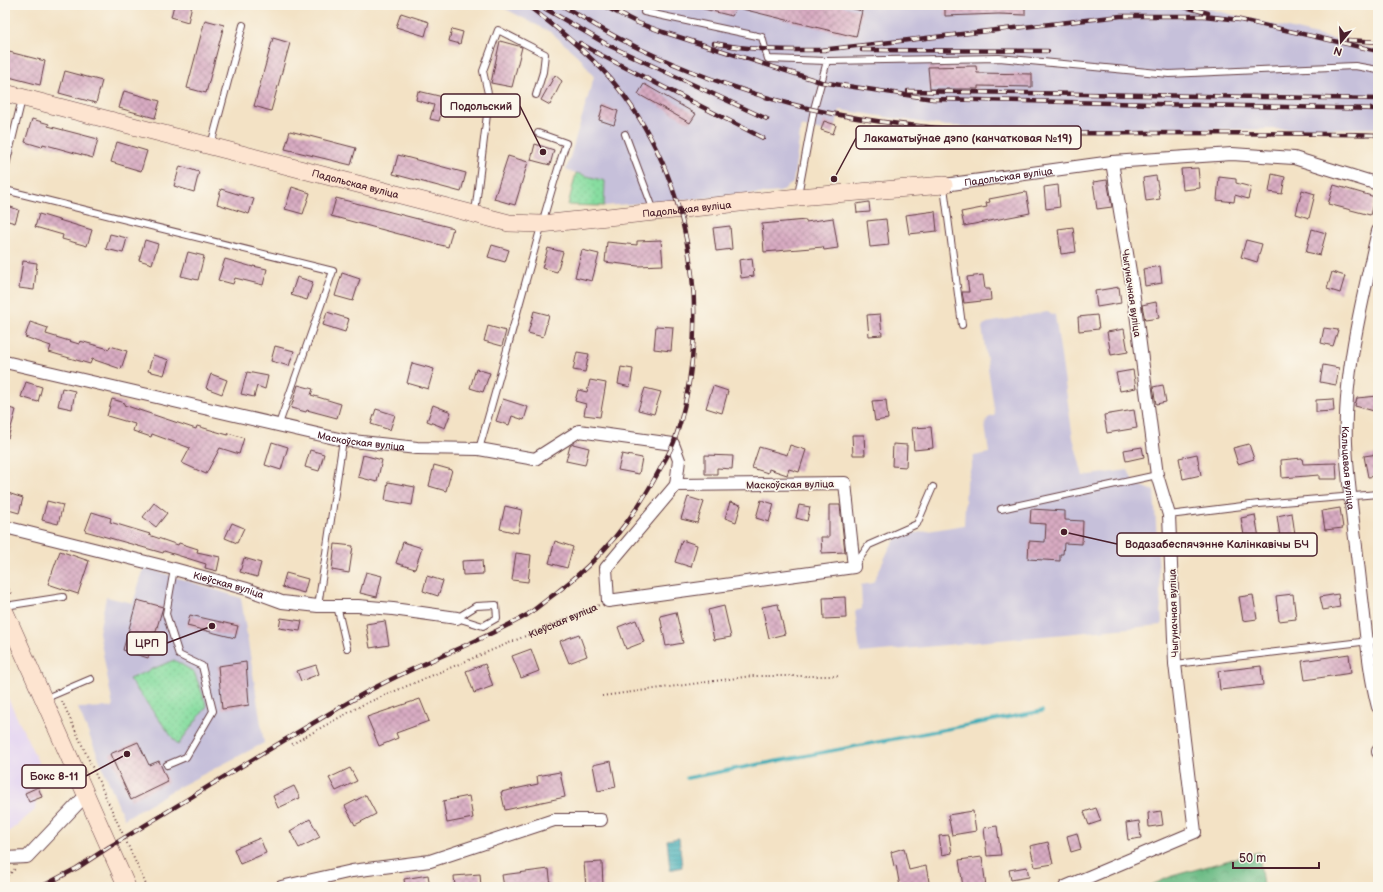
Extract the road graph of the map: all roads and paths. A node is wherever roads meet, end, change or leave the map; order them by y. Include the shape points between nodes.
1 (644, 12) dead end
2 (243, 25) dead end
3 (827, 61) junction
4 (1378, 70) edge
5 (5, 93) edge
6 (536, 95) dead end
7 (23, 98) junction
8 (538, 133) dead end
9 (625, 134) dead end
10 (211, 146) junction
11 (1112, 162) junction
12 (5, 169) edge
13 (1378, 184) edge
14 (944, 185) junction
15 (5, 190) edge
16 (798, 197) junction
17 (654, 212) junction
18 (475, 215) junction
19 (541, 224) junction
20 (1378, 231) edge
21 (962, 325) dead end
22 (5, 362) edge
23 (279, 424) junction
24 (343, 440) junction
25 (479, 449) junction
26 (1156, 474) junction
27 (676, 485) junction
28 (933, 487) dead end
29 (1378, 494) edge
30 (1350, 496) junction
31 (1000, 509) dead end
32 (1169, 515) junction
33 (5, 527) edge
34 (854, 567) junction
35 (174, 569) junction
36 (5, 582) edge
37 (63, 597) dead end
38 (608, 601) junction
39 (5, 606) edge
40 (318, 606) junction
41 (337, 606) junction
42 (10, 608) edge
43 (457, 618) junction
44 (1373, 641) edge
45 (347, 648) dead end
46 (1175, 664) junction
47 (840, 676) dead end
48 (91, 679) dead end
49 (51, 696) junction
50 (602, 696) dead end
51 (1378, 707) edge
52 (292, 744) dead end
53 (167, 765) dead end
54 (86, 795) junction
55 (601, 820) dead end
56 (5, 858) edge
57 (128, 887) edge
58 (147, 887) edge
59 (281, 887) edge
60 (1065, 887) edge

1 - 3 lane via 762,37 768,59
2 - 10 lane
3 - 4 lane via 999,58 1169,74 1355,66
3 - 16 lane via 814,109
5 - 7 street, Падольская вуліца
6 - 18 lane via 546,54 498,30 482,71 489,98
7 - 10 street, Падольская вуліца
7 - 12 lane
8 - 19 lane via 566,142
9 - 17 lane
10 - 18 street, Падольская вуліца
11 - 13 street, Падольская вуліца via 1232,154 1294,158
11 - 14 street, Падольская вуліца
11 - 26 street, Чыгуначная вуліца via 1133,290
14 - 16 street, Падольская вуліца
14 - 21 lane
15 - 23 lane via 333,271
16 - 17 street, Падольская вуліца
17 - 19 street, Падольская вуліца
18 - 19 street, Падольская вуліца via 510,223
19 - 25 lane
20 - 30 street, Кальцавая вуліца via 1365,286 1348,387 1346,442
22 - 23 street, Маскоўская вуліца
23 - 24 street, Маскоўская вуліца
24 - 25 street, Маскоўская вуліца via 417,448
24 - 40 lane
25 - 27 street, Маскоўская вуліца via 535,459 580,431 673,444 679,460
26 - 31 lane
26 - 32 street, Чыгуначная вуліца
27 - 34 street, Маскоўская вуліца via 845,483
27 - 38 street via 606,568
28 - 34 lane via 917,524 869,545
29 - 30 lane
30 - 32 lane
30 - 44 street, Кальцавая вуліца
32 - 46 street, Чыгуначная вуліца
33 - 35 street, Кіеўская вуліца
34 - 38 street, Кіеўская вуліца
35 - 40 street, Кіеўская вуліца via 247,589 282,602
35 - 53 lane via 166,614 179,655 202,666 214,711 186,757
36 - 42 path
37 - 42 lane
38 - 52 path, Кіеўская вуліца via 362,705
39 - 42 lane
40 - 41 street, Кіеўская вуліца
41 - 43 street, Кіеўская вуліца via 393,609
41 - 45 lane
42 - 49 street
43 - 43 lane via 483,626 497,618 496,605 476,606
44 - 46 lane
44 - 51 street, Кальцавая вуліца
46 - 60 street, Чыгуначная вуліца via 1195,832
47 - 50 path via 752,676
48 - 49 lane
49 - 54 street
49 - 58 path
54 - 56 street via 27,857
54 - 57 street
55 - 59 street via 554,820 430,861 352,871

